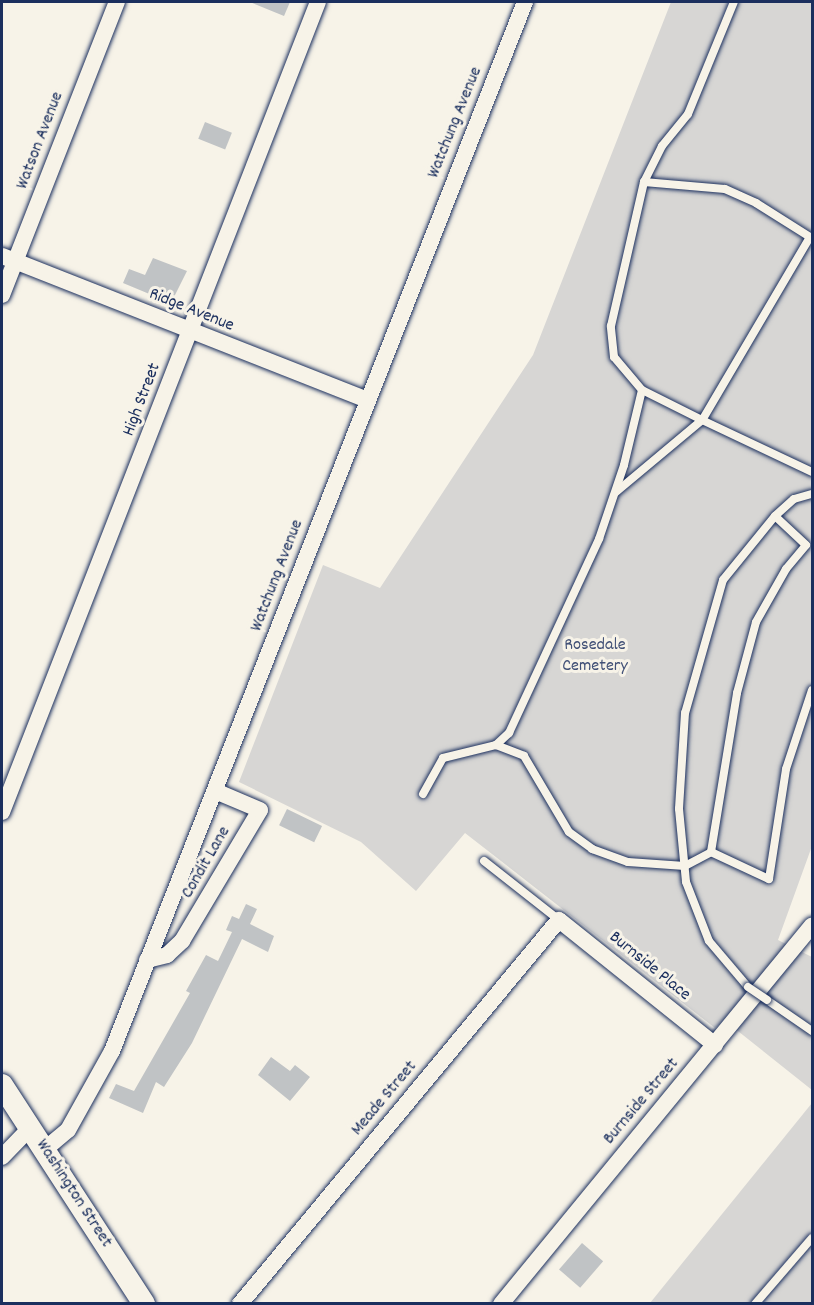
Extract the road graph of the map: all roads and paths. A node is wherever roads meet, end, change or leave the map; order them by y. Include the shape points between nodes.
1 (117, 2) edge
2 (318, 2) edge
3 (525, 2) edge
4 (735, 2) edge
5 (644, 182) junction
6 (812, 238) edge
7 (8, 258) edge
8 (2, 295) edge
9 (190, 332) junction
10 (642, 390) junction
11 (368, 400) junction
12 (702, 420) junction
13 (813, 472) edge
14 (615, 492) junction
15 (813, 494) edge
16 (775, 516) junction
17 (809, 548) edge
18 (813, 690) edge
19 (496, 746) junction
20 (215, 791) junction
21 (423, 794) dead end
22 (2, 812) edge
23 (711, 852) junction
24 (484, 861) dead end
25 (685, 866) junction
26 (559, 920) junction
27 (813, 925) edge
28 (147, 960) junction
29 (813, 1030) edge
30 (715, 1045) junction
31 (2, 1085) edge
32 (30, 1128) junction
33 (44, 1150) junction
34 (2, 1157) edge
35 (813, 1238) edge
36 (144, 1304) edge
37 (240, 1304) edge
38 (501, 1304) edge
39 (756, 1304) edge

1 - 7 street, Watson Avenue
2 - 9 street, High Street
3 - 11 street, Watchung Avenue
4 - 5 lane via 688,114 662,146
5 - 6 lane via 725,189 756,203
5 - 10 lane via 611,326 614,357
6 - 12 lane
7 - 8 street, Watson Avenue
7 - 9 street, Ridge Avenue
9 - 11 street, Ridge Avenue
9 - 22 street, High Street
10 - 12 lane
10 - 14 lane
11 - 20 street, Watchung Avenue
12 - 13 lane
12 - 14 lane
14 - 19 lane via 599,539 542,667 509,732
15 - 16 lane via 794,500
16 - 17 lane
16 - 25 lane via 723,580 685,712 679,809
17 - 23 lane via 786,569 756,622 733,713
18 - 23 lane via 786,769 769,879
19 - 21 lane via 443,758
19 - 25 lane via 524,756 570,832 592,849 628,862
20 - 28 street, Watchung Avenue
20 - 28 street, Condit Lane via 260,810 182,941 167,955
23 - 25 lane
24 - 26 lane
25 - 29 lane, bridge via 709,941 748,987
26 - 30 street, Burnside Place
26 - 37 street, Meade Street
27 - 30 street, Burnside Street
28 - 33 street, Watchung Avenue via 106,1063 68,1130
30 - 38 street, Burnside Street
31 - 32 main road, Washington Street
32 - 33 main road, Washington Street
32 - 34 street
33 - 36 main road, Washington Street
35 - 39 lane

